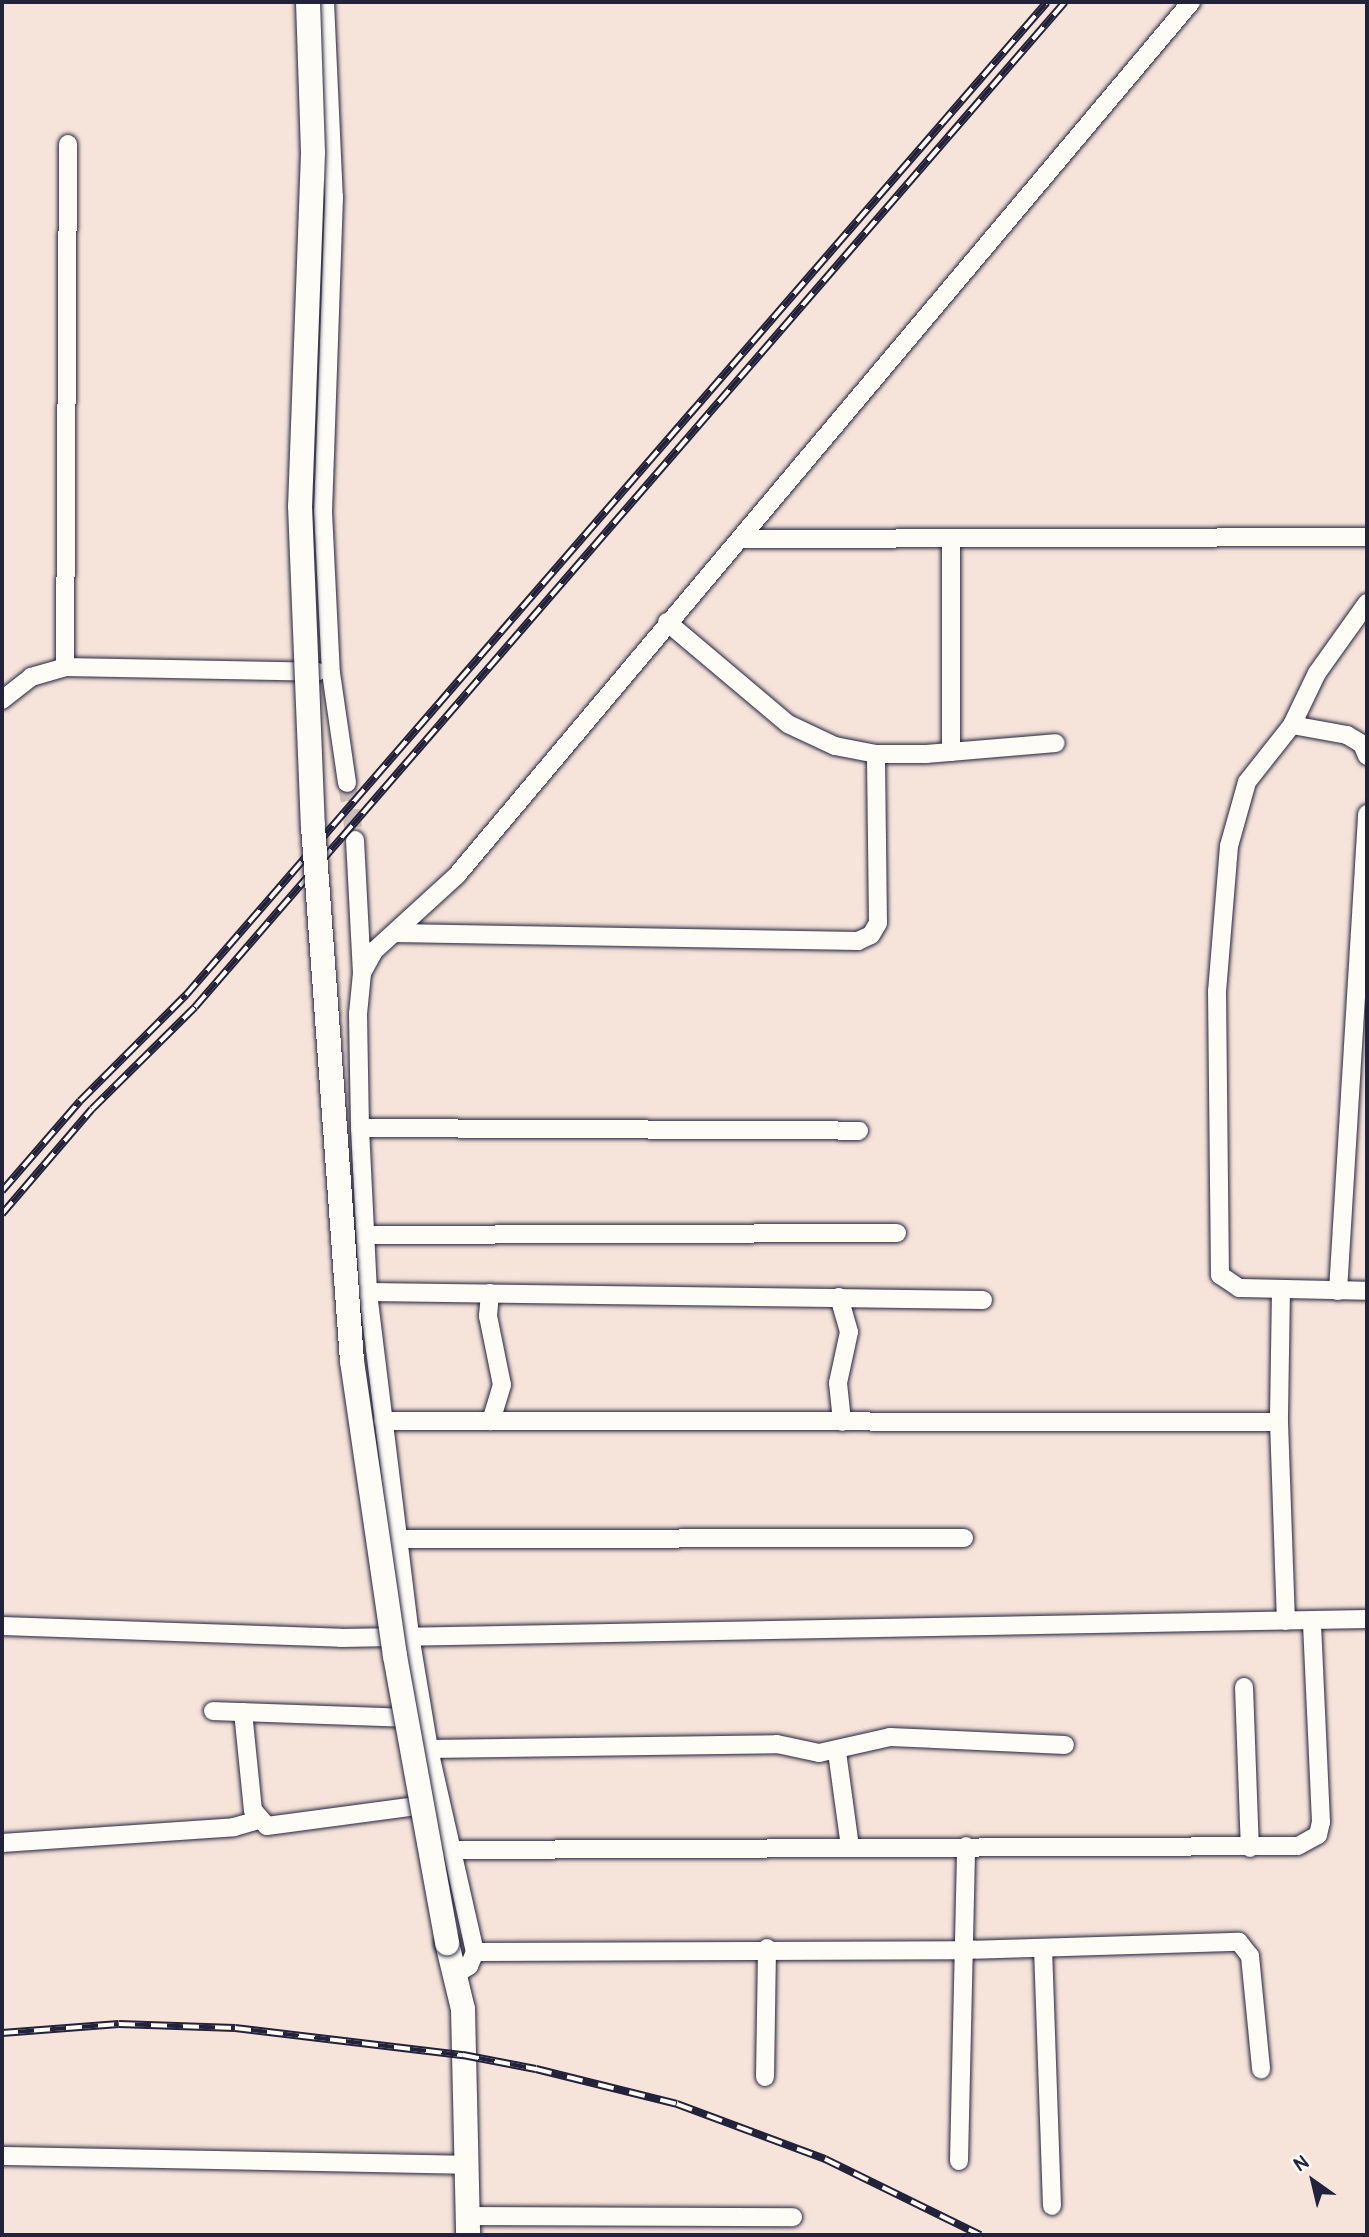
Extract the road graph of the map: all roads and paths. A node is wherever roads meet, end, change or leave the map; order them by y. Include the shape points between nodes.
1 (307, 2) edge
2 (325, 2) edge
3 (1191, 2) edge
4 (68, 144) dead end
5 (1367, 537) edge
6 (951, 538) junction
7 (740, 539) junction
8 (1367, 603) edge
9 (667, 622) junction
10 (65, 667) junction
11 (331, 673) junction
12 (2, 700) edge
13 (1292, 725) junction
14 (1056, 743) dead end
15 (951, 752) junction
16 (876, 754) junction
17 (1367, 756) edge
18 (347, 783) tunnel mouth
19 (1367, 814) edge
20 (355, 839) tunnel mouth
21 (1365, 864) edge
22 (395, 933) junction
23 (1361, 956) edge
24 (362, 973) junction
25 (1359, 1043) edge
26 (360, 1128) junction
27 (859, 1131) dead end
28 (897, 1233) dead end
29 (366, 1235) junction
30 (1281, 1289) junction
31 (1338, 1291) junction
32 (1367, 1291) edge
33 (368, 1292) junction
34 (490, 1293) junction
35 (839, 1297) junction
36 (983, 1300) dead end
37 (383, 1421) junction
38 (491, 1421) junction
39 (842, 1422) junction
40 (1279, 1422) junction
41 (964, 1538) dead end
42 (397, 1539) junction
43 (1367, 1619) edge
44 (1312, 1620) junction
45 (1286, 1621) junction
46 (2, 1626) edge
47 (410, 1635) junction
48 (1244, 1686) dead end
49 (213, 1712) dead end
50 (243, 1712) junction
51 (424, 1718) junction
52 (1065, 1745) dead end
53 (429, 1749) junction
54 (837, 1752) junction
55 (440, 1802) junction
56 (258, 1820) junction
57 (2, 1843) edge
58 (966, 1846) junction
59 (850, 1847) junction
60 (1250, 1848) junction
61 (451, 1850) junction
62 (767, 1948) junction
63 (1043, 1948) junction
64 (964, 1950) junction
65 (475, 1952) junction
66 (455, 1975) junction
67 (1261, 2068) dead end
68 (765, 2077) dead end
69 (2, 2156) edge
70 (959, 2161) dead end
71 (467, 2165) junction
72 (1052, 2206) dead end
73 (793, 2217) dead end
74 (468, 2226) edge

1 - 66 main road, bridge via 313,153 300,506 315,854 352,1361 395,1657
2 - 11 street via 334,197 323,420
3 - 7 street
4 - 10 street
5 - 6 street
6 - 7 street
6 - 15 street
7 - 9 street
8 - 13 street via 1317,673
9 - 16 street via 788,724 835,746
9 - 22 street via 457,875
10 - 11 street
10 - 12 street via 31,677
11 - 18 street
13 - 17 street via 1347,735 1362,744
13 - 30 street via 1247,782 1229,846 1217,991 1218,1264 1228,1285
14 - 15 street
15 - 16 street
16 - 22 street via 878,923 871,935 858,941
19 - 21 street
20 - 24 street
21 - 23 street
22 - 24 street via 375,950
23 - 25 street
24 - 26 street
25 - 31 street
26 - 27 street
26 - 29 street
28 - 29 street
29 - 33 street
30 - 31 street
30 - 40 street
31 - 32 street
33 - 34 street
33 - 37 street
34 - 35 street
34 - 38 street via 488,1317 502,1385
35 - 36 street
35 - 39 street via 849,1332 838,1383
37 - 38 street
37 - 42 street
38 - 39 street
39 - 40 street
40 - 45 street
41 - 42 street
42 - 47 street
43 - 44 street
44 - 45 street
44 - 60 street via 1318,1835 1298,1846
45 - 47 street
46 - 47 street via 341,1638
47 - 51 street
48 - 60 street
49 - 50 street
50 - 51 street
50 - 56 street via 253,1810
51 - 53 street
52 - 54 street via 890,1737
53 - 54 street via 777,1744
53 - 55 street
54 - 59 street
55 - 56 street via 279,1828
55 - 61 street
56 - 57 street via 234,1827
58 - 59 street
58 - 60 street
58 - 64 street
59 - 61 street
61 - 65 street
62 - 64 street
62 - 65 street
62 - 68 street
63 - 64 street
63 - 67 street via 1244,1945 1250,1956
63 - 72 street
64 - 70 street
65 - 66 street via 469,1966
66 - 71 main road via 463,2009
69 - 71 street
71 - 74 main road
73 - 74 street

